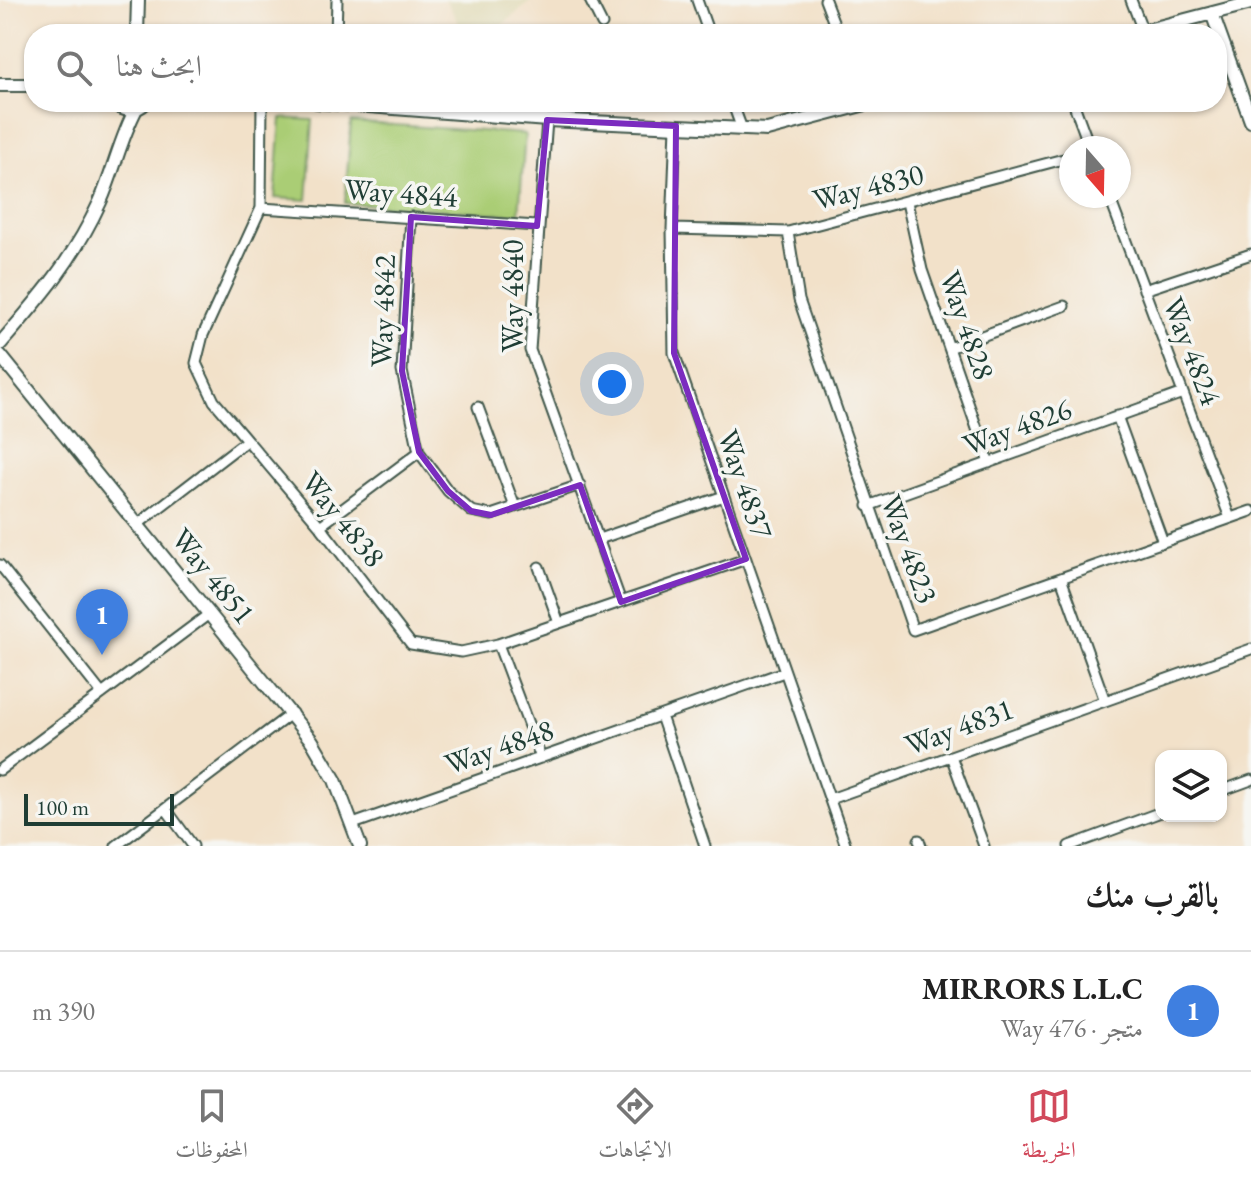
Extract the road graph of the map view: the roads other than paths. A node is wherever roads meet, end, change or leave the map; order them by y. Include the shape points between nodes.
1 (138, 0) edge
2 (337, 0) edge
3 (590, 0) edge
4 (697, 0) edge
5 (825, 0) edge
6 (1131, 0) edge
7 (1251, 3) edge
8 (1212, 13) junction
9 (137, 24) edge
10 (336, 24) edge
11 (602, 24) dead end
12 (705, 24) edge
13 (834, 24) edge
14 (1135, 24) edge
15 (1171, 24) edge
16 (1216, 24) edge
17 (1227, 55) edge
18 (0, 85) edge
19 (24, 85) edge
20 (118, 112) edge
21 (137, 112) edge
22 (262, 112) edge
23 (452, 112) edge
24 (736, 112) edge
25 (834, 112) edge
26 (1077, 112) edge
27 (547, 120) junction
28 (1251, 121) edge
29 (676, 126) junction
30 (742, 129) junction
31 (125, 131) junction
32 (1086, 136) edge
33 (1059, 160) edge
34 (907, 202) junction
35 (261, 208) junction
36 (1113, 208) edge
37 (411, 217) junction
38 (537, 226) junction
39 (672, 229) junction
40 (788, 232) junction
41 (1251, 254) edge
42 (1144, 290) junction
43 (1064, 306) dead end
44 (0, 344) edge
45 (949, 348) junction
46 (0, 355) edge
47 (1183, 393) junction
48 (478, 407) dead end
49 (1117, 416) junction
50 (246, 441) junction
51 (419, 452) junction
52 (989, 463) junction
53 (580, 485) junction
54 (724, 496) junction
55 (868, 506) junction
56 (515, 507) junction
57 (1251, 511) edge
58 (1230, 518) junction
59 (138, 524) junction
60 (320, 526) junction
61 (599, 539) junction
62 (1163, 542) junction
63 (746, 559) junction
64 (0, 565) edge
65 (539, 567) dead end
66 (1061, 578) junction
67 (621, 602) junction
68 (209, 614) junction
69 (559, 623) junction
70 (498, 644) junction
71 (1251, 649) edge
72 (784, 672) junction
73 (102, 694) junction
74 (1105, 701) junction
75 (292, 713) junction
76 (661, 716) junction
77 (951, 756) junction
78 (541, 758) junction
79 (2, 766) edge
80 (1251, 780) edge
81 (1227, 789) edge
82 (830, 799) junction
83 (166, 809) junction
84 (1155, 814) edge
85 (353, 824) junction
86 (116, 846) edge
87 (193, 846) edge
88 (360, 846) edge
89 (705, 846) edge
90 (846, 846) edge
91 (984, 846) edge
92 (1069, 846) edge

1 - 9 street
2 - 10 street
3 - 11 street
4 - 12 street
5 - 13 street
6 - 14 street
7 - 8 street
8 - 15 street
8 - 16 street
17 - 28 street
18 - 19 street
20 - 31 street
21 - 31 street
22 - 35 street, Way 4838
23 - 27 street
24 - 30 street
25 - 30 street via 767,130
26 - 32 street
27 - 29 street
27 - 38 street, Way 4840
29 - 30 street
29 - 39 street, Way 4837
31 - 44 street via 86,232 53,283
33 - 34 street, Way 4830
34 - 40 street, Way 4830
34 - 45 street, Way 4828 via 922,270
35 - 37 street, Way 4844
35 - 50 street, Way 4838 via 203,335 196,363 214,401
36 - 42 street, Way 4824
37 - 38 street, Way 4844
37 - 51 street, Way 4842 via 402,371
38 - 53 street, Way 4840 via 530,350
39 - 40 street, Way 4830
39 - 54 street, Way 4837 via 674,353
40 - 55 street, Way 4823 via 799,300
41 - 42 street, Way 4824
42 - 47 street, Way 4824
43 - 45 street
45 - 52 street, Way 4828
46 - 59 street, Way 4851
47 - 49 street, Way 4826
47 - 58 street, Way 4824
48 - 56 street
49 - 52 street, Way 4826
49 - 62 street
50 - 59 street
50 - 60 street, Way 4838
51 - 56 street, Way 4842 via 448,491 471,511 491,515
51 - 60 street
52 - 55 street, Way 4826
53 - 56 street, Way 4842
53 - 61 street, Way 4840
54 - 61 street
54 - 63 street, Way 4837
55 - 66 street, Way 4823 via 913,630
57 - 58 street, Way 4823
58 - 62 street, Way 4823
59 - 68 street, Way 4851
60 - 70 street, Way 4838 via 411,644 461,652
61 - 67 street, Way 4840
62 - 66 street, Way 4823
63 - 67 street, Way 4838
63 - 72 street, Way 4837
64 - 73 street
65 - 69 street
66 - 74 street
67 - 69 street, Way 4838
68 - 73 street
68 - 75 street, Way 4851
69 - 70 street, Way 4838
70 - 78 street
71 - 74 street, Way 4831
72 - 76 street, Way 4848
72 - 82 street, Way 4837
73 - 79 street
74 - 77 street, Way 4831
75 - 83 street
75 - 85 street, Way 4851 via 335,780
76 - 78 street, Way 4848
76 - 89 street
77 - 82 street, Way 4831
77 - 91 street
78 - 85 street, Way 4848
80 - 81 street
82 - 90 street, Way 4837
83 - 86 street
83 - 87 street
84 - 92 street
85 - 88 street, Way 4851

